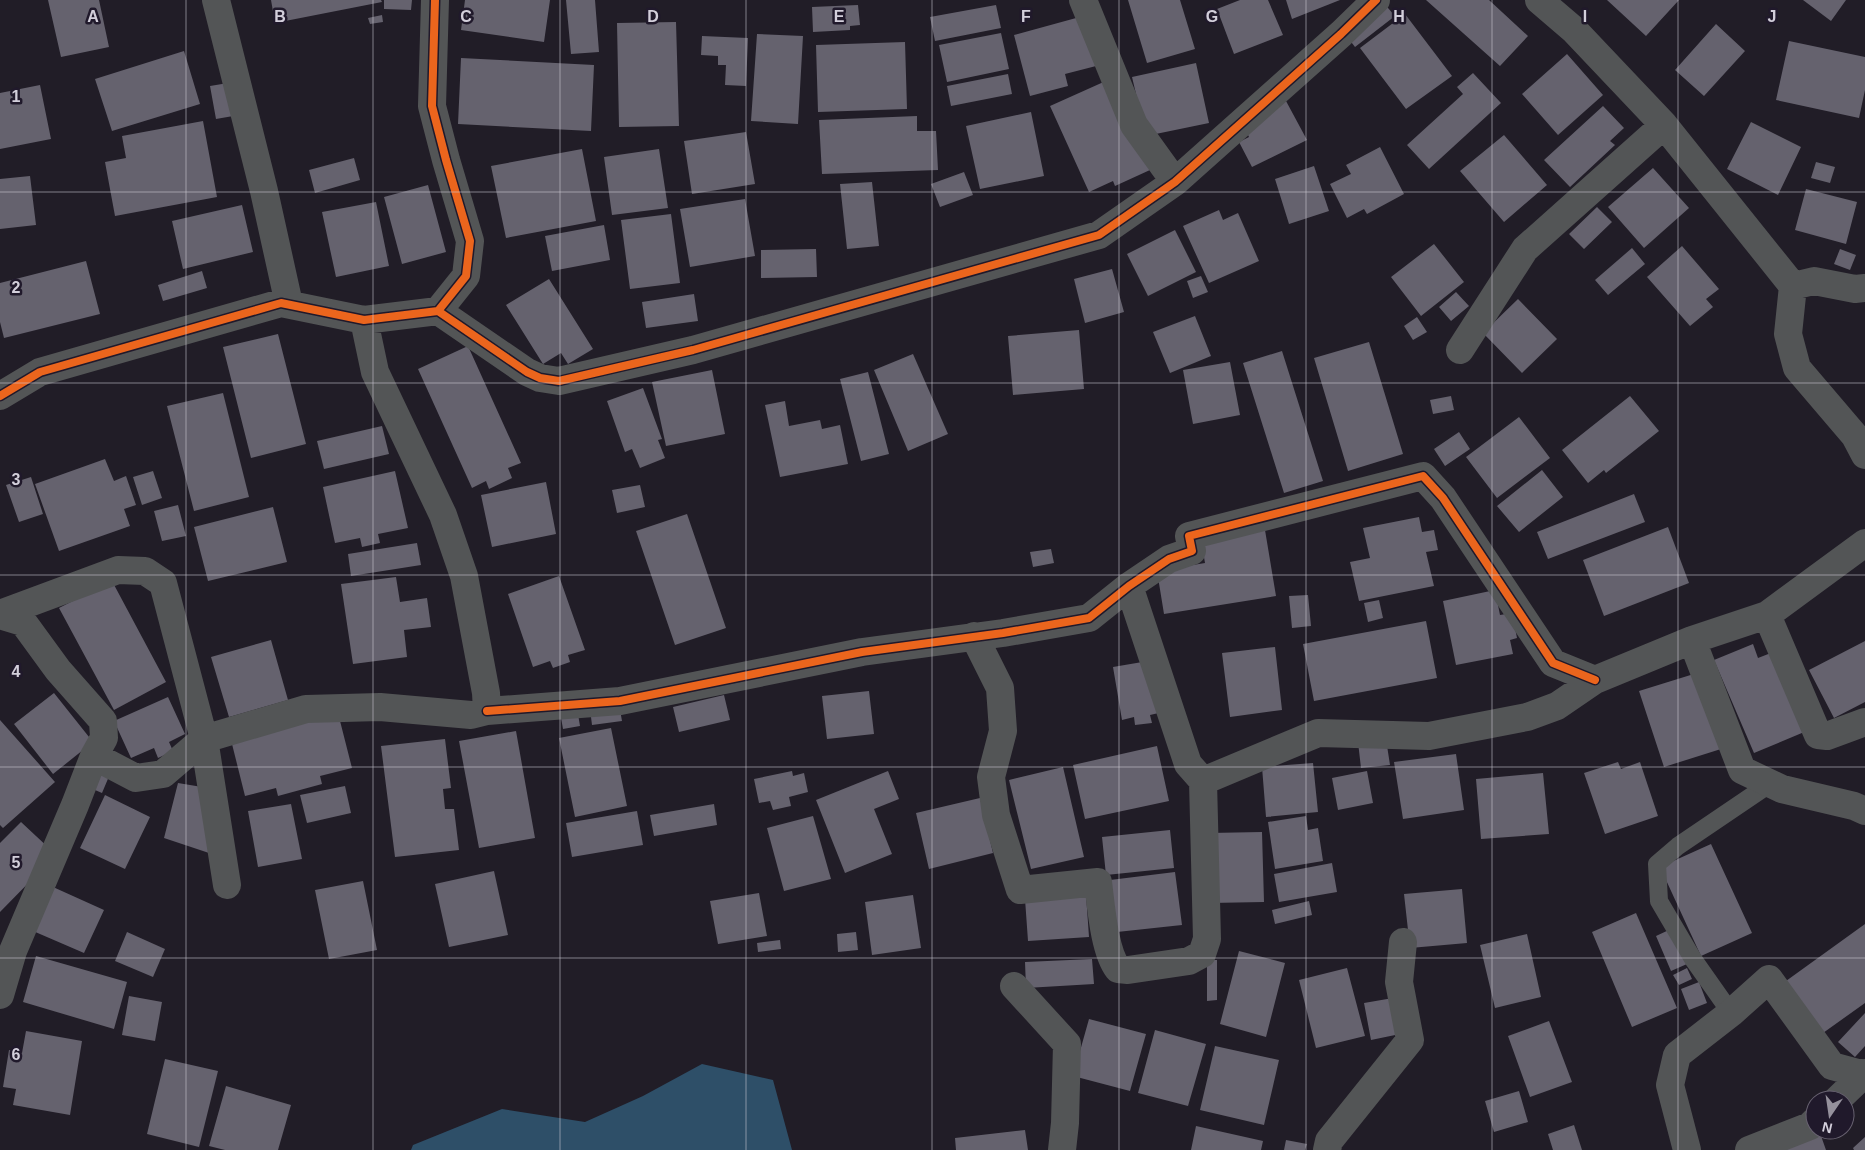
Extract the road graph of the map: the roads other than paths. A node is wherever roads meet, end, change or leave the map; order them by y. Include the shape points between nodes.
1 (216, 0) edge
2 (435, 0) edge
3 (1083, 0) edge
4 (1376, 0) edge
5 (1539, 0) edge
6 (1664, 125) junction
7 (1175, 182) junction
8 (1793, 286) junction
9 (1865, 288) edge
10 (289, 304) junction
11 (438, 311) junction
12 (364, 320) junction
13 (1460, 350) dead end
14 (0, 396) edge
15 (1865, 455) edge
16 (1865, 543) edge
17 (1129, 586) junction
18 (0, 614) edge
19 (1767, 615) junction
20 (974, 636) junction
21 (1692, 640) junction
22 (1595, 680) junction
23 (488, 711) junction
24 (1865, 722) edge
25 (204, 739) junction
26 (94, 756) junction
27 (1203, 781) junction
28 (1771, 783) junction
29 (1865, 812) edge
30 (227, 885) dead end
31 (1403, 942) dead end
32 (1014, 986) dead end
33 (0, 995) edge
34 (1731, 1012) junction
35 (1865, 1074) edge
36 (1848, 1090) edge
37 (1805, 1128) edge
38 (1062, 1150) edge
39 (1327, 1150) edge
40 (1686, 1150) edge
41 (1749, 1150) edge

1 - 10 street
2 - 11 street via 432,106 470,240 466,276
3 - 7 street via 1134,125
4 - 7 street
5 - 6 street via 1574,30
6 - 8 street
6 - 13 street via 1525,249
7 - 11 street via 1099,235 693,350 559,381 527,372
8 - 9 street via 1814,281
8 - 15 street via 1788,334 1797,368 1855,436
10 - 12 street
10 - 14 street via 281,303 40,372
11 - 12 street
12 - 23 street via 375,372 443,515 464,576
16 - 19 street
17 - 20 street via 1089,618
17 - 22 street via 1169,559 1192,550 1189,536 1423,476 1443,498 1553,663
17 - 27 street via 1188,764
18 - 25 street via 118,570 145,571 163,584
18 - 26 street via 23,622 58,670 103,721 104,738
19 - 21 street
19 - 24 street via 1818,735 1827,736
20 - 23 street via 862,652 620,701
20 - 27 street via 1000,688 1003,731 991,777 996,816 1020,890 1098,882 1112,961 1118,969 1189,961 1202,954 1207,939
21 - 22 street
21 - 28 street via 1742,770
22 - 27 street via 1557,706 1527,717 1429,736 1318,733
23 - 25 street via 471,715 380,707 306,709
25 - 26 street via 163,774 136,778
25 - 30 street
26 - 33 street via 13,951
28 - 29 street
28 - 34 lane via 1678,846 1657,864 1660,901 1693,959
31 - 39 street via 1399,982 1410,1040 1329,1141
32 - 38 street via 1067,1044
34 - 35 street via 1769,979 1832,1066
34 - 40 street via 1676,1055 1670,1085
35 - 36 street
37 - 41 street

